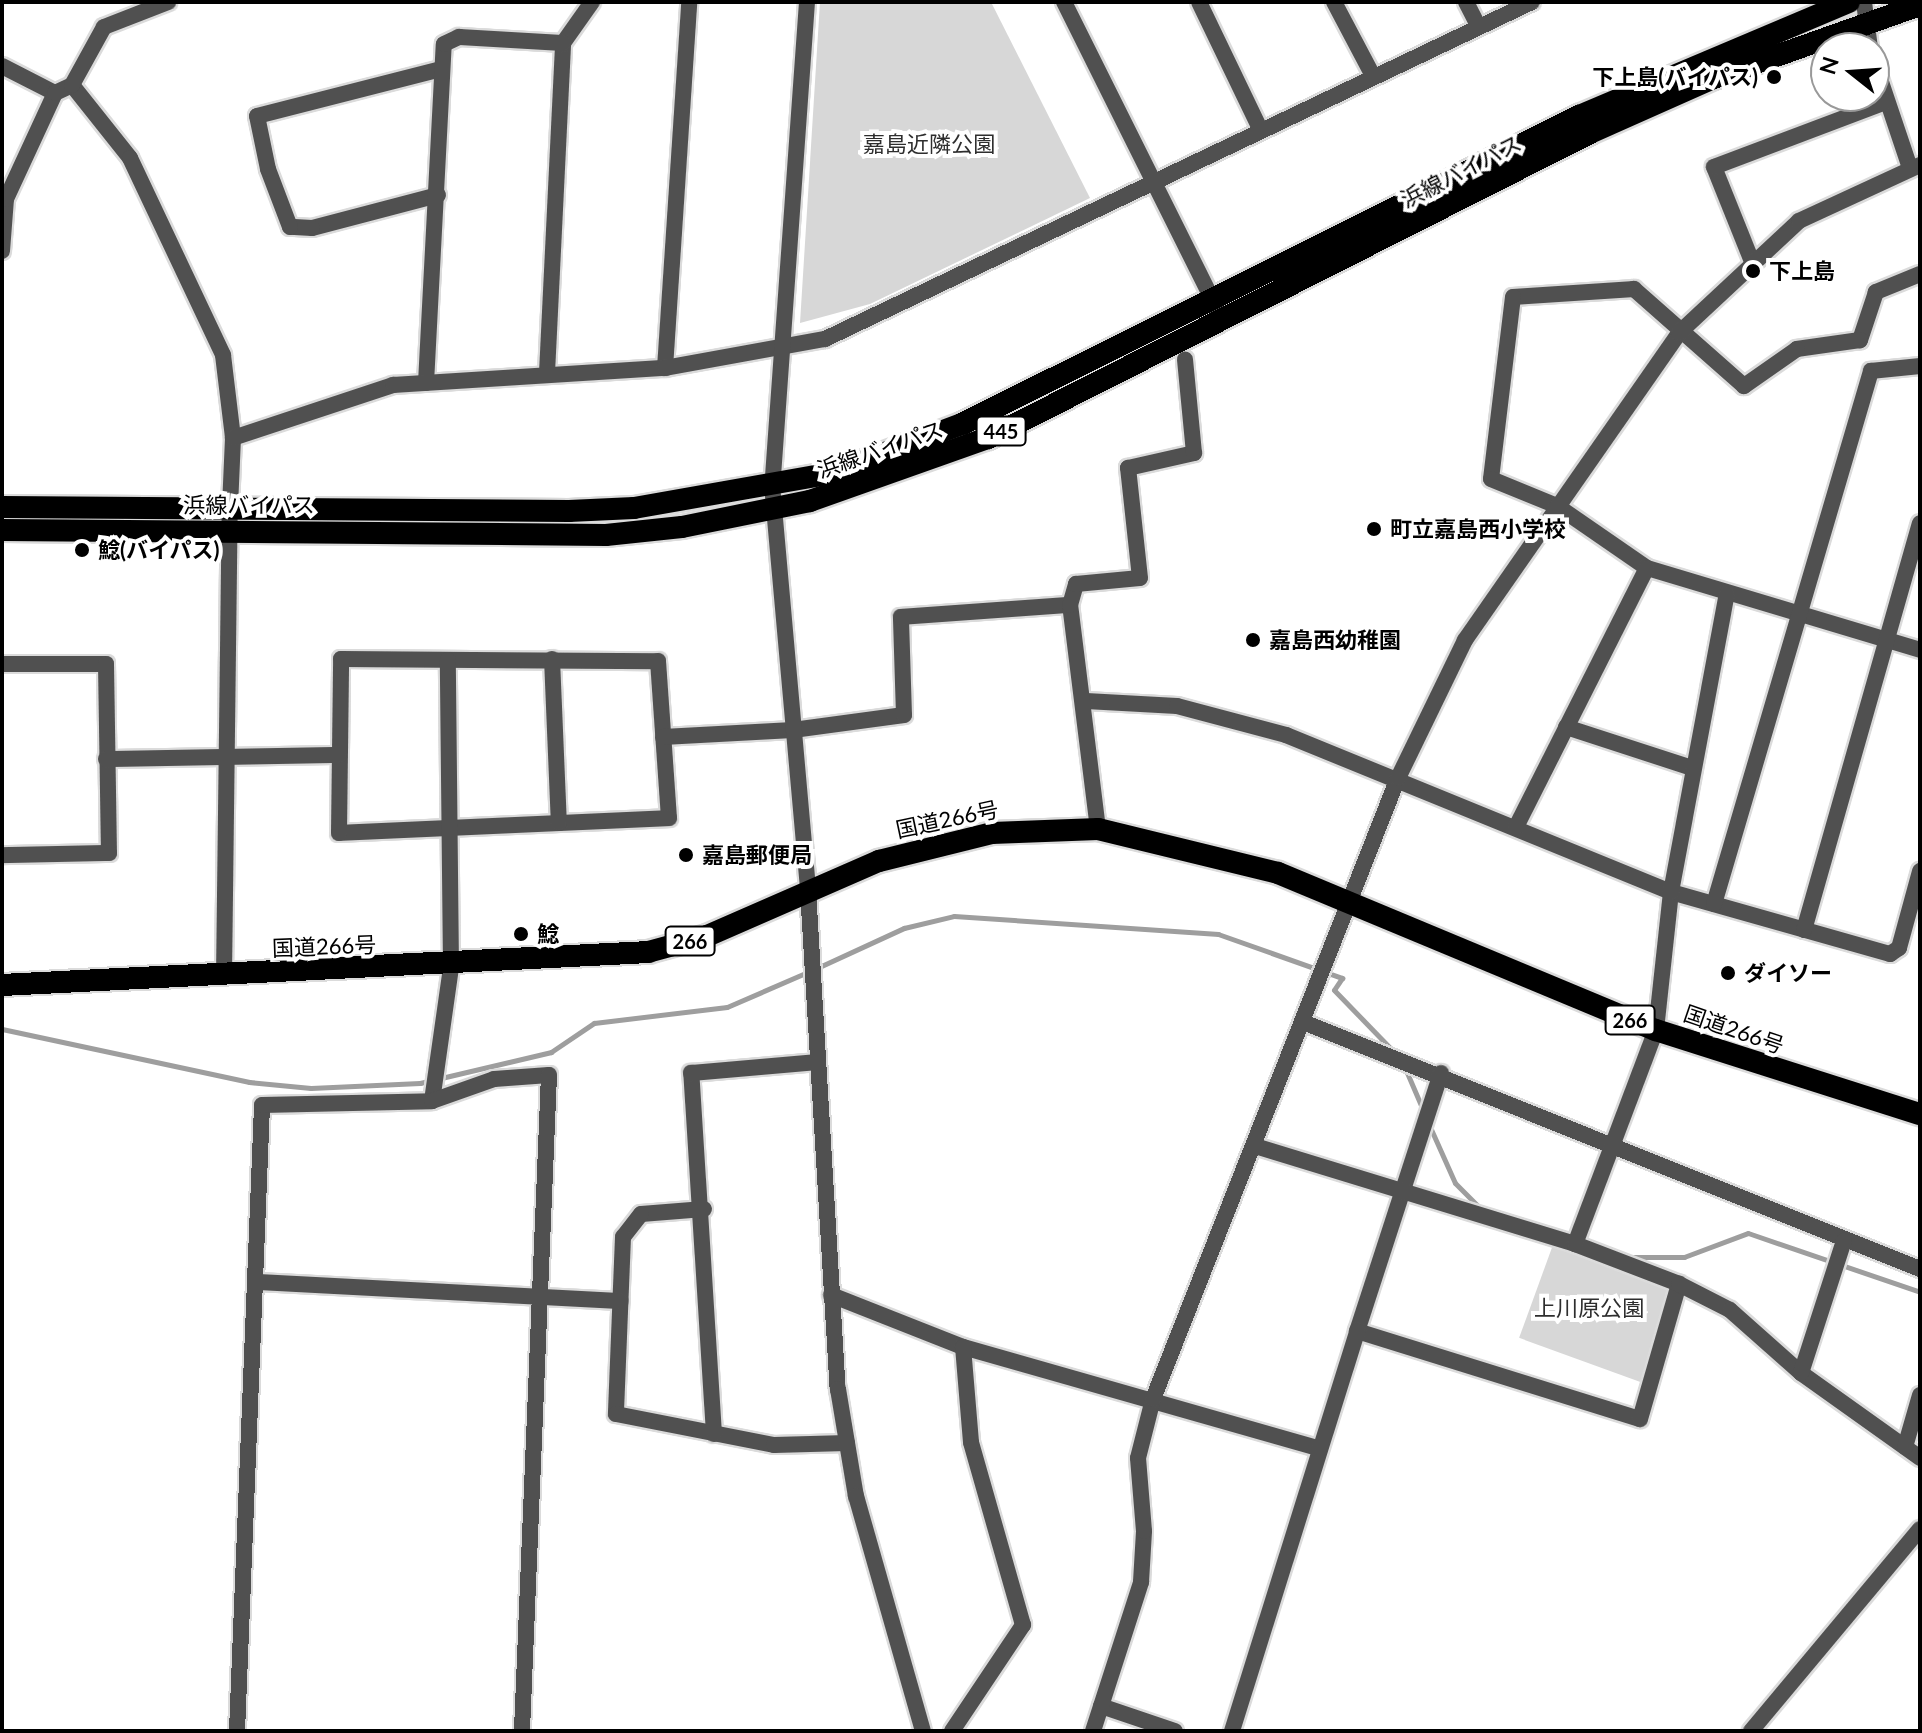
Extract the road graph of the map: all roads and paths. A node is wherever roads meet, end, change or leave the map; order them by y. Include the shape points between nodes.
1 (168, 2) edge
2 (592, 2) edge
3 (689, 2) edge
4 (807, 2) edge
5 (1064, 2) edge
6 (1199, 2) edge
7 (1334, 2) edge
8 (1466, 2) edge
9 (1532, 2) edge
10 (1849, 2) edge
11 (1920, 5) edge
12 (1863, 13) edge
13 (1479, 27) junction
14 (563, 43) junction
15 (2, 66) edge
16 (441, 69) junction
17 (1373, 76) junction
18 (72, 85) junction
19 (55, 93) junction
20 (1890, 111) edge
21 (1860, 112) edge
22 (1261, 131) junction
23 (1915, 166) edge
24 (1158, 182) junction
25 (438, 195) junction
26 (4, 198) edge
27 (2, 251) edge
28 (1751, 259) junction
29 (1920, 274) edge
30 (1211, 299) junction
31 (1224, 321) junction
32 (1679, 333) junction
33 (783, 352) junction
34 (1185, 359) dead end
35 (1920, 366) edge
36 (665, 368) junction
37 (547, 373) junction
38 (426, 383) junction
39 (233, 438) junction
40 (772, 485) junction
41 (230, 506) junction
42 (1557, 506) junction
43 (2, 507) edge
44 (774, 510) junction
45 (1920, 523) edge
46 (2, 530) edge
47 (230, 530) junction
48 (1647, 568) junction
49 (1727, 594) junction
50 (1070, 605) junction
51 (1799, 615) junction
52 (1888, 641) junction
53 (1920, 650) edge
54 (552, 659) junction
55 (448, 660) junction
56 (2, 664) edge
57 (1086, 701) junction
58 (1566, 727) junction
59 (793, 730) junction
60 (663, 737) junction
61 (227, 753) junction
62 (339, 755) junction
63 (106, 759) junction
64 (1692, 768) junction
65 (1398, 778) junction
66 (559, 823) junction
67 (1516, 827) junction
68 (449, 829) junction
69 (1098, 829) junction
70 (2, 855) edge
71 (1920, 871) edge
72 (808, 890) junction
73 (1671, 892) junction
74 (1349, 902) junction
75 (1714, 904) junction
76 (1804, 930) junction
77 (451, 967) junction
78 (224, 976) junction
79 (2, 985) edge
80 (1303, 1022) junction
81 (1656, 1030) junction
82 (816, 1062) junction
83 (1441, 1073) junction
84 (432, 1101) junction
85 (1920, 1114) edge
86 (1612, 1144) junction
87 (1255, 1146) junction
88 (1404, 1193) junction
89 (704, 1209) junction
90 (1844, 1241) junction
91 (1575, 1244) junction
92 (1920, 1269) edge
93 (257, 1282) junction
94 (1679, 1284) junction
95 (831, 1295) junction
96 (544, 1298) junction
97 (621, 1301) junction
98 (1357, 1331) junction
99 (963, 1347) junction
100 (1801, 1373) junction
101 (1920, 1395) edge
102 (1153, 1399) junction
103 (714, 1434) junction
104 (847, 1443) junction
105 (1905, 1447) junction
106 (1320, 1449) junction
107 (1920, 1458) edge
108 (1920, 1529) edge
109 (1101, 1706) junction
110 (237, 1731) edge
111 (522, 1731) edge
112 (923, 1731) edge
113 (952, 1731) edge
114 (1093, 1731) edge
115 (1175, 1731) edge
116 (1232, 1731) edge
117 (1751, 1731) edge

1 - 18 street via 104,27
2 - 14 street
3 - 36 street
4 - 33 street
5 - 24 street
6 - 22 street
7 - 17 street
8 - 13 street
9 - 13 street
10 - 30 highway, 浜線バイパス / 445 via 1579,116
11 - 12 highway, 浜線バイパス / 445
12 - 31 highway, 浜線バイパス / 445 via 1592,132
13 - 17 street
14 - 16 street via 459,37 444,44
14 - 37 street
15 - 19 street
16 - 25 street
16 - 25 street via 257,116 268,169 290,227 312,228
17 - 22 street
18 - 19 street
18 - 39 street via 130,158 174,241 223,355
19 - 26 street
20 - 23 street
21 - 28 street via 1714,167
22 - 24 street
23 - 28 street via 1831,203
24 - 30 street
24 - 33 street via 825,339
25 - 38 street
26 - 27 street
28 - 32 street
29 - 32 street via 1876,292 1860,340 1797,349 1744,386
30 - 31 street
30 - 40 highway, 浜線バイパス / 445 via 889,455
31 - 44 highway, 浜線バイパス / 445 via 988,438 894,476
32 - 42 street
32 - 42 street via 1634,289 1513,297 1491,479
33 - 36 street
33 - 40 street
34 - 50 street via 1194,453 1128,468 1140,578 1076,584
35 - 51 street via 1871,371
36 - 37 street
37 - 38 street
38 - 39 street via 393,385
39 - 41 street
40 - 41 highway, 浜線バイパス / 445 via 582,510
40 - 44 street
41 - 43 highway, 浜線バイパス / 445
41 - 47 street
42 - 48 street
42 - 65 street via 1465,640
44 - 47 highway, 浜線バイパス / 445 via 606,535
44 - 59 street
45 - 52 street
46 - 47 highway, 浜線バイパス / 445
47 - 61 street
48 - 49 street
48 - 58 street
49 - 51 street
49 - 64 street
50 - 57 street
50 - 59 street via 901,617 904,715
51 - 52 street
51 - 75 street
52 - 53 street
52 - 76 street
54 - 55 street
54 - 60 street via 658,661
54 - 66 street
55 - 62 street via 341,659
55 - 68 street
56 - 63 street via 106,664
57 - 65 street via 1177,706 1286,735
57 - 69 street
58 - 64 street
58 - 67 street
59 - 60 street
59 - 72 street
60 - 66 street via 669,818
61 - 62 street
61 - 63 street
61 - 78 street
62 - 68 street via 339,833
63 - 70 street via 109,853
64 - 73 street
65 - 67 street
65 - 74 street
66 - 68 street
67 - 73 street
68 - 77 street
69 - 72 highway, 国道266号 / 266 via 992,833 879,861
69 - 74 highway, 国道266号 / 266 via 1278,873
71 - 76 street via 1899,948 1890,954
72 - 77 highway, 国道266号 / 266 via 707,936 648,952
72 - 82 street
73 - 75 street
73 - 81 street
74 - 80 street
74 - 81 highway, 国道266号 / 266
75 - 76 street
77 - 78 highway, 国道266号 / 266
77 - 84 street
78 - 79 highway, 国道266号 / 266
80 - 83 street
80 - 87 street
81 - 85 highway, 国道266号 / 266
81 - 86 street
82 - 89 street via 691,1073
82 - 95 street
83 - 86 street
83 - 88 street
84 - 93 street via 262,1105
84 - 96 street via 494,1079 549,1075
86 - 90 street
86 - 91 street
87 - 88 street
87 - 102 street
88 - 91 street
88 - 98 street
89 - 97 street via 641,1214 623,1237
89 - 103 street
90 - 92 street
90 - 100 street
91 - 94 street
93 - 96 street
93 - 110 street
94 - 98 street via 1640,1419
94 - 100 street via 1730,1310
95 - 99 street
95 - 104 street
96 - 97 street
96 - 111 street
97 - 103 street via 616,1414
98 - 106 street
99 - 102 street
99 - 113 street via 971,1442 1023,1625
100 - 105 street
101 - 105 street
102 - 106 street
102 - 109 street via 1138,1458 1141,1582
103 - 104 street via 774,1445
104 - 112 street
105 - 107 street
106 - 116 street
108 - 117 street
109 - 114 street
109 - 115 street

